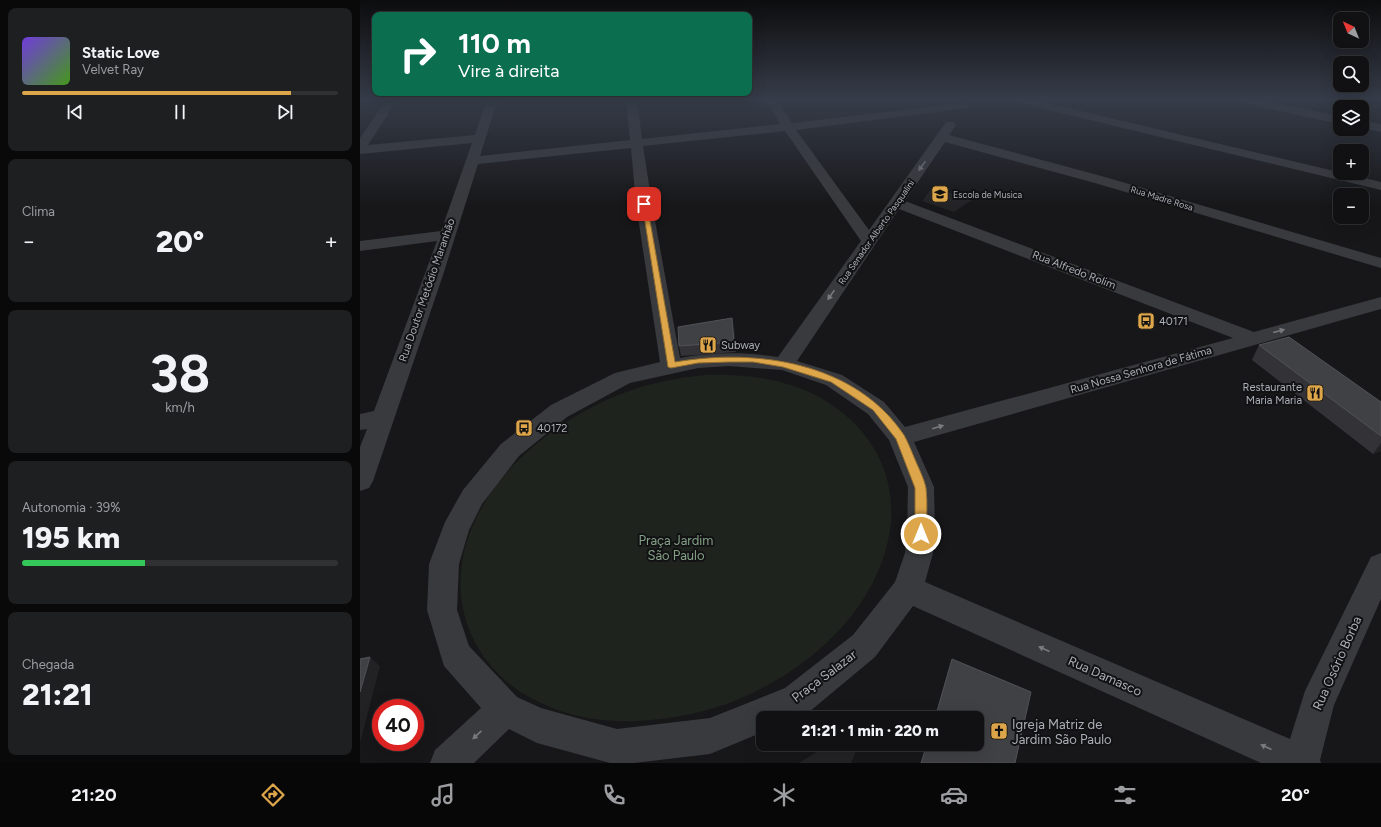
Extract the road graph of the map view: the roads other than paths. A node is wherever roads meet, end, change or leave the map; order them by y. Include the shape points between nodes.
1 (369, 135) edge
2 (481, 135) edge
3 (637, 135) edge
4 (721, 135) edge
5 (793, 135) edge
6 (1165, 135) edge
7 (942, 137) joint
8 (480, 138) junction
9 (638, 144) junction
10 (360, 149) edge
11 (472, 161) junction
12 (1381, 186) edge
13 (896, 203) junction
14 (447, 235) junction
15 (869, 241) junction
16 (360, 246) edge
17 (1381, 263) edge
18 (1378, 306) edge
19 (1252, 338) junction
20 (784, 364) junction
21 (671, 366) junction
22 (371, 420) edge
23 (900, 438) junction
24 (360, 481) edge
25 (1381, 566) edge
26 (908, 589) junction
27 (505, 709) junction
28 (448, 763) edge
29 (1302, 763) edge

1 - 10 street
2 - 8 street, Rua Doutor Metódio Maranhão
3 - 9 street
4 - 9 street
5 - 15 street
6 - 12 street
7 -> 13 street, Rua Senador Alberto Pasqualini
7 - 17 street, Rua Madre Rosa via 1100,180
8 - 10 street
8 - 11 street, Rua Doutor Metódio Maranhão
9 - 11 street
9 - 21 street via 644,204
11 - 14 street, Rua Doutor Metódio Maranhão
13 - 15 street, Rua Senador Alberto Pasqualini
13 - 19 street, Rua Alfredo Rolim
14 - 16 street
14 - 22 street, Rua Doutor Metódio Maranhão via 434,275
15 -> 20 street, Rua Senador Alberto Pasqualini
19 -> 18 street, Rua Nossa Senhora de Fátima
23 -> 19 street, Rua Nossa Senhora de Fátima
20 - 21 street, Praça Salazar via 729,359
20 - 23 street, Praça Salazar via 834,380 876,408
21 - 27 street, Praça Salazar via 623,378 559,411 510,450 472,497 455,530 444,564 442,610 456,655
22 - 24 street, Rua Doutor Metódio Maranhão
23 - 26 street, Praça Salazar via 920,488 919,553
25 - 29 street, Rua Osório Borba via 1318,703
26 - 27 street, Praça Salazar via 864,646 797,700 710,736 617,746 537,725
29 -> 26 street, Rua Damasco
27 -> 28 street

